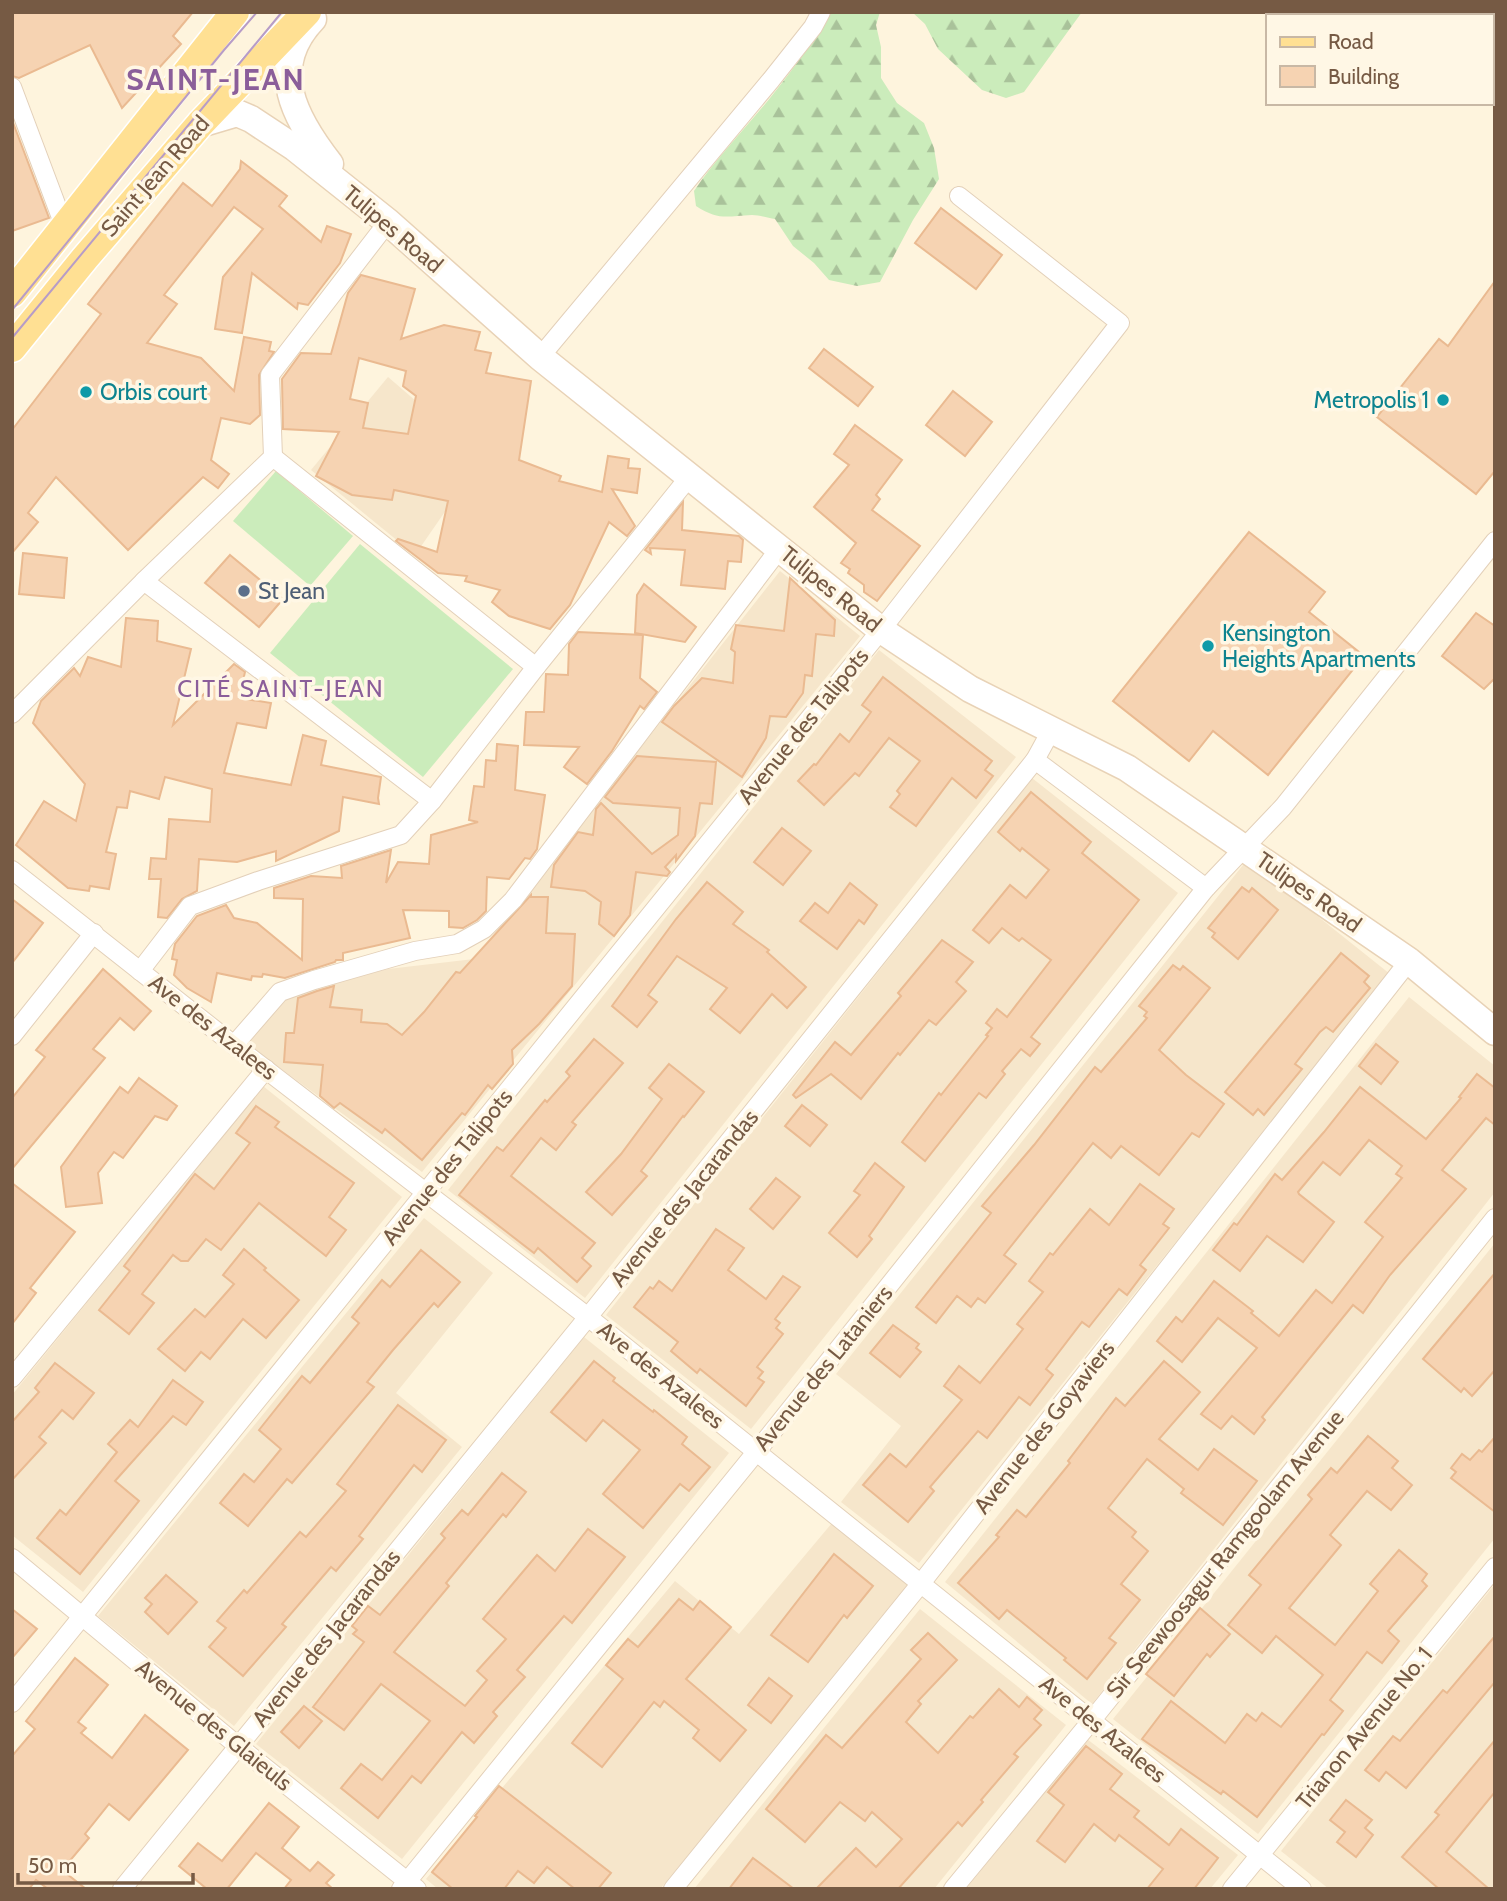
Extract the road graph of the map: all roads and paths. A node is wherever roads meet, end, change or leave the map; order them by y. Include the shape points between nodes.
1 (235, 12) edge
2 (307, 12) edge
3 (319, 12) edge
4 (821, 12) edge
5 (12, 87) edge
6 (200, 124) junction
7 (959, 196) dead end
8 (367, 205) junction
9 (388, 222) junction
10 (65, 228) junction
11 (12, 293) edge
12 (12, 348) edge
13 (540, 357) junction
14 (273, 457) junction
15 (690, 476) junction
16 (1495, 541) edge
17 (780, 548) junction
18 (144, 581) junction
19 (881, 630) junction
20 (536, 667) junction
21 (12, 714) edge
22 (1052, 729) junction
23 (1035, 760) junction
24 (432, 801) junction
25 (1244, 847) junction
26 (12, 870) edge
27 (1206, 888) junction
28 (94, 933) junction
29 (1409, 961) junction
30 (140, 971) junction
31 (1495, 1032) edge
32 (12, 1036) edge
33 (234, 1045) junction
34 (266, 1069) junction
35 (425, 1194) junction
36 (1495, 1218) edge
37 (588, 1317) junction
38 (12, 1378) edge
39 (757, 1451) junction
40 (12, 1558) edge
41 (1495, 1567) edge
42 (922, 1583) junction
43 (82, 1616) junction
44 (12, 1703) edge
45 (1092, 1720) junction
46 (238, 1746) junction
47 (1260, 1856) junction
48 (408, 1886) edge
49 (122, 1889) edge
50 (673, 1889) edge
51 (953, 1889) edge
52 (1233, 1889) edge
53 (1302, 1889) edge

1 - 10 main road, Saint Jean Road
2 - 6 main road, Saint Jean Road
3 - 8 main road via 300,32 289,55 289,82 303,126
4 - 13 street via 771,80
5 - 10 street
6 - 8 main road, Tulipes Road via 237,113 251,118
6 - 12 main road, Saint Jean Road
7 - 19 street, Avenue des Talipots via 1120,323
8 - 9 main road, Tulipes Road
9 - 13 main road, Tulipes Road
9 - 14 street via 270,375
10 - 11 main road, Saint Jean Road
13 - 15 main road, Tulipes Road
14 - 18 street
14 - 20 street
15 - 17 main road, Tulipes Road
15 - 20 street
16 - 25 street, Avenue des Lataniers via 1283,807
17 - 19 main road, Tulipes Road
17 - 33 street via 513,900 484,929 457,944 415,951 280,992
18 - 21 street
18 - 24 street
19 - 22 main road, Tulipes Road via 970,689
19 - 35 street, Avenue des Talipots
20 - 24 street
22 - 23 street, Avenue des Jacarandas
22 - 25 main road, Tulipes Road via 1127,768
23 - 27 street
23 - 37 street, Avenue des Jacarandas
24 - 30 street via 401,835 190,906
25 - 27 street, Avenue des Lataniers
25 - 29 main road, Tulipes Road
26 - 28 street, Ave des Azalees
27 - 39 street, Avenue des Lataniers
28 - 30 street, Ave des Azalees
28 - 32 street
29 - 31 main road, Tulipes Road
29 - 42 street, Avenue des Goyaviers
30 - 33 street, Ave des Azalees
33 - 34 street, Ave des Azalees
34 - 35 street, Ave des Azalees
34 - 38 street
35 - 37 street, Ave des Azalees
35 - 43 street, Avenue des Talipots
36 - 45 street, Sir Seewoosagur Ramgoolam Avenue
37 - 39 street, Ave des Azalees
37 - 46 street, Avenue des Jacarandas
39 - 42 street, Ave des Azalees
39 - 48 street, Avenue des Lataniers
40 - 43 street, Avenue des Glaieuls
41 - 47 street, Trianon Avenue No. 1
42 - 45 street, Ave des Azalees
42 - 50 street, Avenue des Goyaviers
43 - 44 street, Avenue des Talipots
43 - 46 street, Avenue des Glaieuls
45 - 47 street, Ave des Azalees
45 - 51 street, Sir Seewoosagur Ramgoolam Avenue
46 - 48 street, Avenue des Glaieuls
46 - 49 street, Avenue des Jacarandas
47 - 52 street, Trianon Avenue No. 1
47 - 53 street, Ave des Azalees

